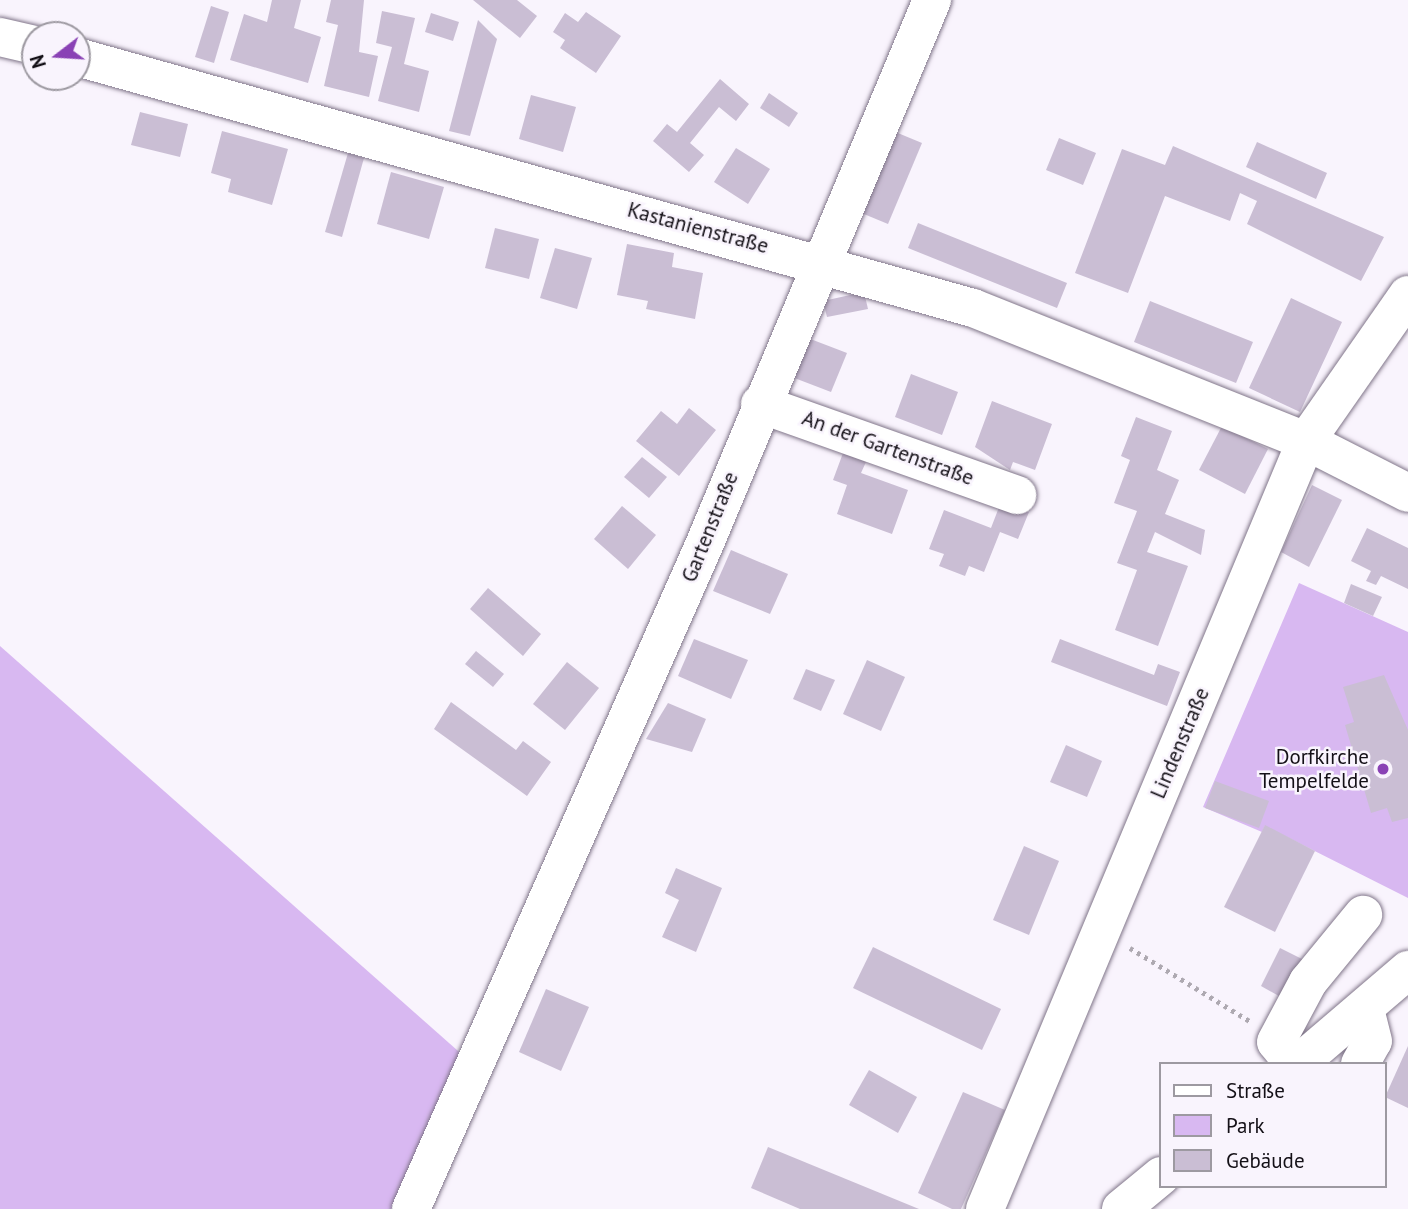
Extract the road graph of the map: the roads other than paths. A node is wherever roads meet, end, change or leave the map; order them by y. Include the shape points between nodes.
1 (932, 0) edge
2 (0, 37) edge
3 (21, 42) edge
4 (91, 61) edge
5 (822, 262) junction
6 (1408, 295) edge
7 (760, 404) junction
8 (1306, 441) junction
9 (1408, 493) edge
10 (1017, 495) dead end
11 (1363, 915) dead end
12 (1408, 970) edge
13 (1366, 1009) junction
14 (1289, 1057) edge
15 (1361, 1062) edge
16 (1160, 1177) edge
17 (411, 1209) edge
18 (985, 1209) edge
19 (1121, 1209) edge

1 - 5 street, Gartenstraße
2 - 3 street
4 - 5 street, Kastanienstraße
5 - 7 street, Gartenstraße
5 - 8 street, Kastanienstraße via 973,307
6 - 8 street, Lindenstraße
7 - 10 street, An der Gartenstraße
7 - 17 street, Gartenstraße via 648,676 478,1049
8 - 9 street, Kastanienstraße
8 - 18 street, Lindenstraße
11 - 14 street via 1308,982
12 - 13 street
13 - 14 street
13 - 15 street via 1373,1041
16 - 19 street

